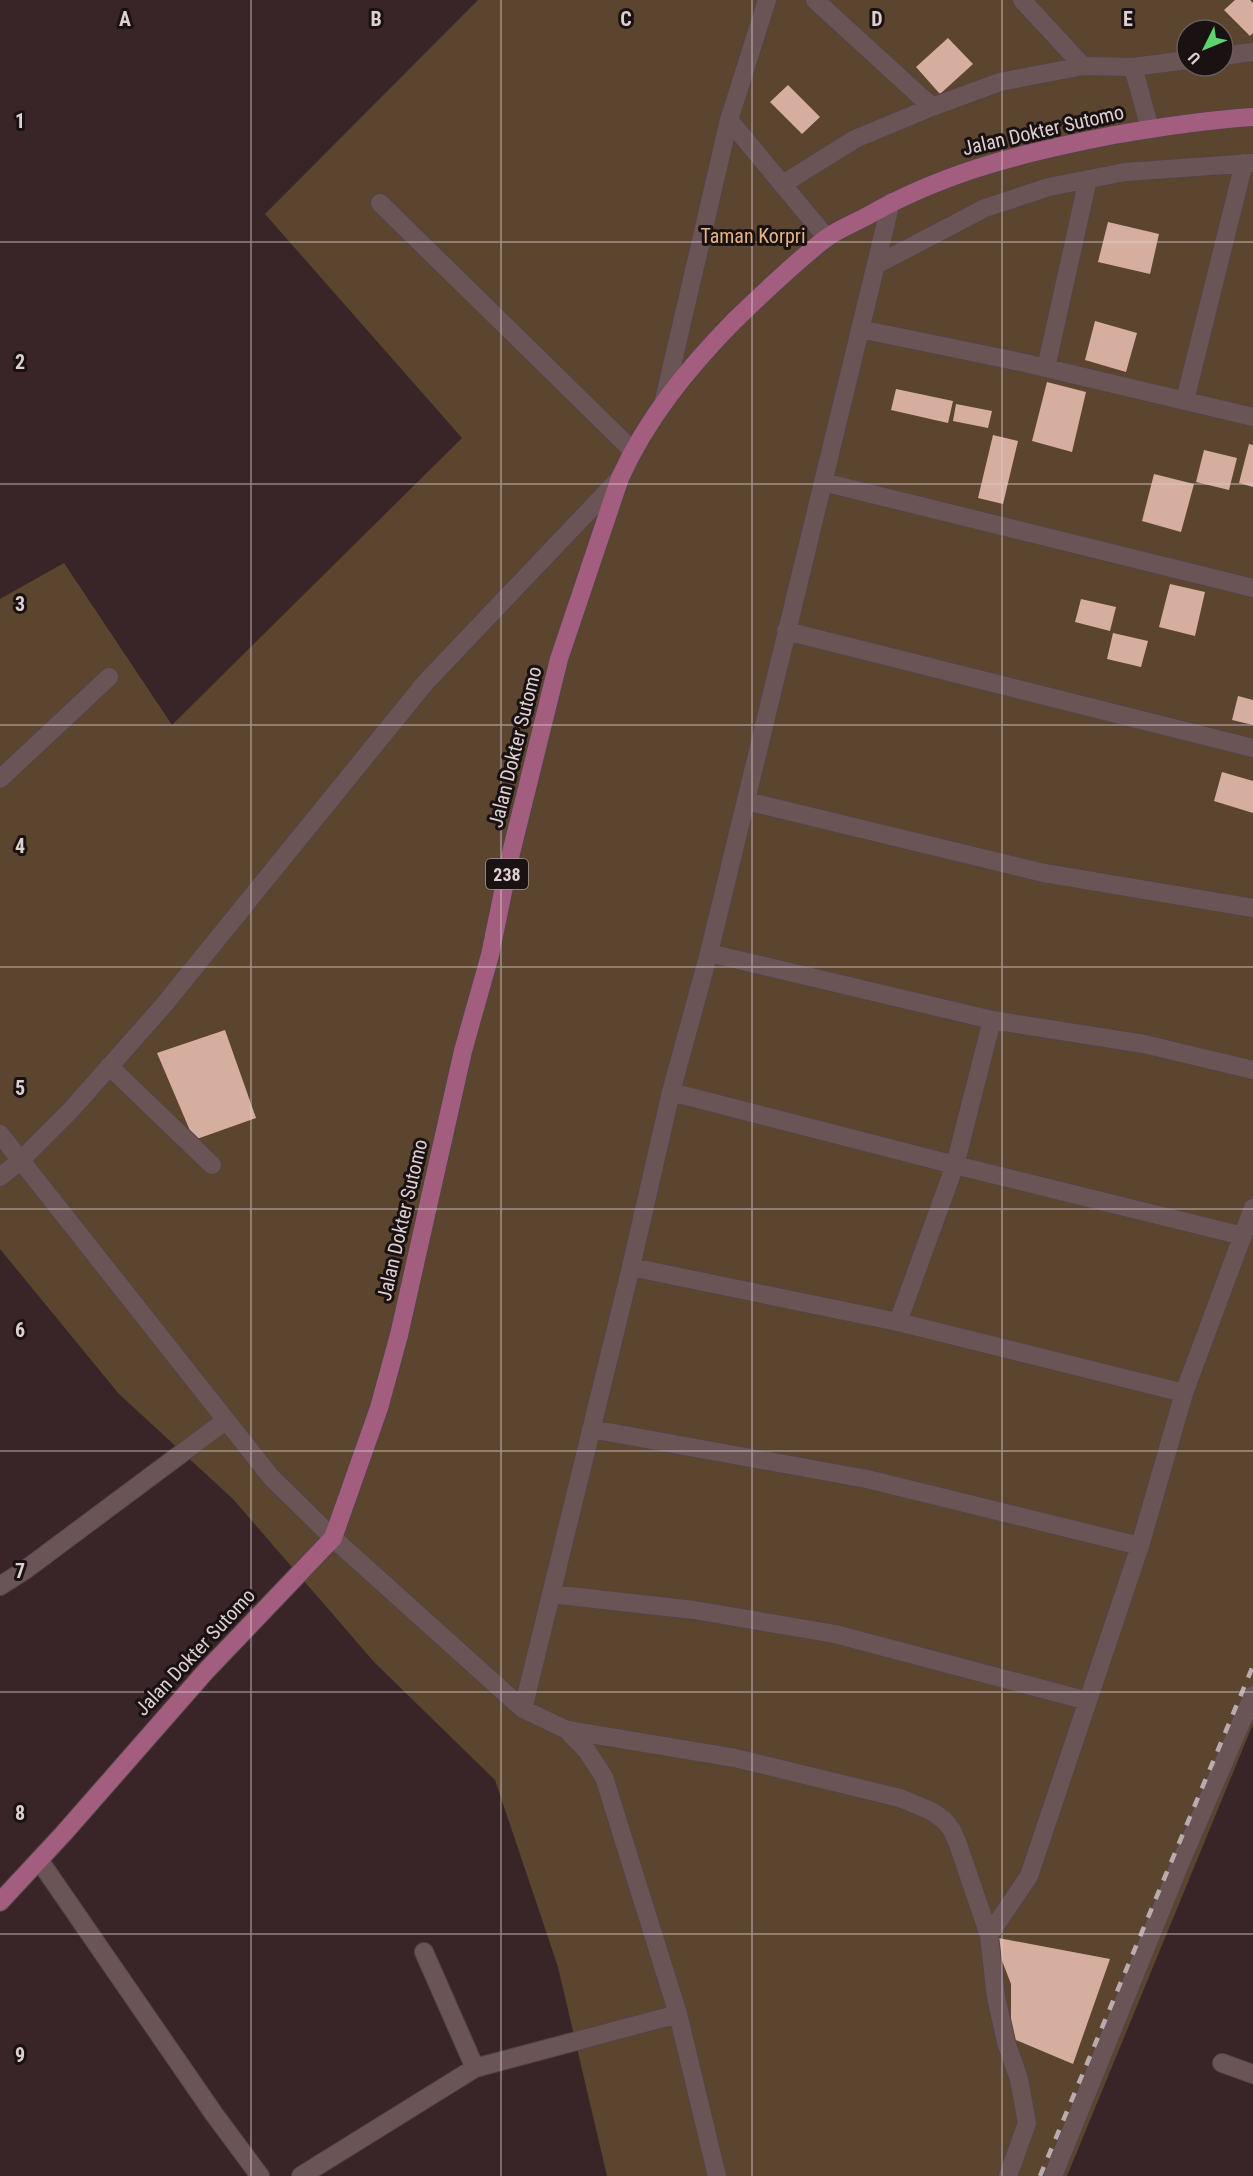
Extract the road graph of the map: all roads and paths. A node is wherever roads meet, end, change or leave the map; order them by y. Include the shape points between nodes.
1 (767, 0) edge
2 (815, 0) edge
3 (1022, 0) edge
4 (1253, 52) edge
5 (1235, 54) edge
6 (1175, 62) edge
7 (1083, 66) junction
8 (1133, 67) junction
9 (932, 107) junction
10 (1253, 117) edge
11 (729, 120) junction
12 (1150, 129) junction
13 (1249, 163) edge
14 (1088, 179) junction
15 (783, 184) junction
16 (891, 202) junction
17 (380, 203) dead end
18 (827, 238) junction
19 (876, 265) junction
20 (860, 329) junction
21 (1046, 368) junction
22 (1185, 399) junction
23 (664, 400) junction
24 (1253, 417) edge
25 (632, 450) junction
26 (620, 478) junction
27 (823, 482) junction
28 (1253, 588) edge
29 (786, 631) junction
30 (109, 677) dead end
31 (1253, 748) edge
32 (0, 779) edge
33 (746, 801) junction
34 (1253, 908) edge
35 (709, 952) junction
36 (992, 1020) junction
37 (109, 1066) junction
38 (1253, 1070) edge
39 (671, 1092) junction
40 (0, 1134) edge
41 (20, 1161) junction
42 (212, 1165) dead end
43 (955, 1166) junction
44 (0, 1177) edge
45 (1253, 1208) edge
46 (1243, 1236) junction
47 (631, 1267) junction
48 (898, 1322) junction
49 (1184, 1393) junction
50 (225, 1421) junction
51 (591, 1429) junction
52 (333, 1538) junction
53 (1140, 1546) junction
54 (0, 1586) edge
55 (551, 1593) junction
56 (1253, 1695) edge
57 (1088, 1701) junction
58 (523, 1709) junction
59 (567, 1730) junction
60 (39, 1860) junction
61 (0, 1902) edge
62 (989, 1935) junction
63 (424, 1952) dead end
64 (678, 2014) junction
65 (1222, 2063) dead end
66 (475, 2068) junction
67 (1253, 2074) edge
68 (260, 2176) edge
69 (301, 2176) edge
70 (717, 2176) edge
71 (1008, 2176) edge
72 (1053, 2176) edge

1 - 11 street
2 - 9 street
3 - 7 street
4 - 5 street
6 - 8 street
7 - 8 street
7 - 9 street via 1000,82
8 - 12 street
9 - 15 street via 855,139
10 - 12 main road, Jalan Dokter Sutomo / 238
11 - 15 street
11 - 23 street
12 - 16 main road, Jalan Dokter Sutomo / 238 via 1056,146 970,169
13 - 14 street via 1125,172
13 - 22 street
14 - 19 street via 985,208
14 - 21 street
15 - 18 street
16 - 18 main road, Jalan Dokter Sutomo / 238
16 - 19 street
17 - 25 street
18 - 23 main road, Jalan Dokter Sutomo / 238 via 717,338
19 - 20 street
20 - 21 street
20 - 27 street
21 - 22 street
22 - 24 street
23 - 25 main road, Jalan Dokter Sutomo / 238
25 - 26 main road, Jalan Dokter Sutomo / 238
26 - 37 street via 425,683 163,1006
26 - 52 main road, Jalan Dokter Sutomo / 238 via 560,659 511,853 490,955 463,1051 391,1366
27 - 28 street
27 - 29 street
29 - 31 street
29 - 33 street
30 - 32 street
33 - 34 street via 1044,873
33 - 35 street
35 - 36 street
35 - 39 street
36 - 38 street via 1144,1044
36 - 43 street
37 - 41 street
37 - 42 street
39 - 43 street
39 - 47 street
40 - 41 street
41 - 44 street
41 - 50 street
43 - 46 street
43 - 48 street
45 - 46 street
46 - 49 street
47 - 48 street
47 - 51 street
48 - 49 street
49 - 53 street
50 - 52 street via 271,1478
50 - 54 street
51 - 53 street via 867,1479
51 - 55 street
52 - 58 street
52 - 60 main road, Jalan Dokter Sutomo / 238 via 206,1671
53 - 57 street
55 - 57 street via 694,1610 835,1634
55 - 58 street
56 - 72 street
57 - 62 street via 1029,1876
58 - 59 street
59 - 62 street via 735,1758 916,1804 944,1820 952,1830
59 - 64 street via 604,1777
60 - 61 main road, Jalan Dokter Sutomo / 238
60 - 68 street
62 - 71 street via 996,1997 1027,2124
63 - 66 street
64 - 66 street
64 - 70 street
65 - 67 street
66 - 69 street

